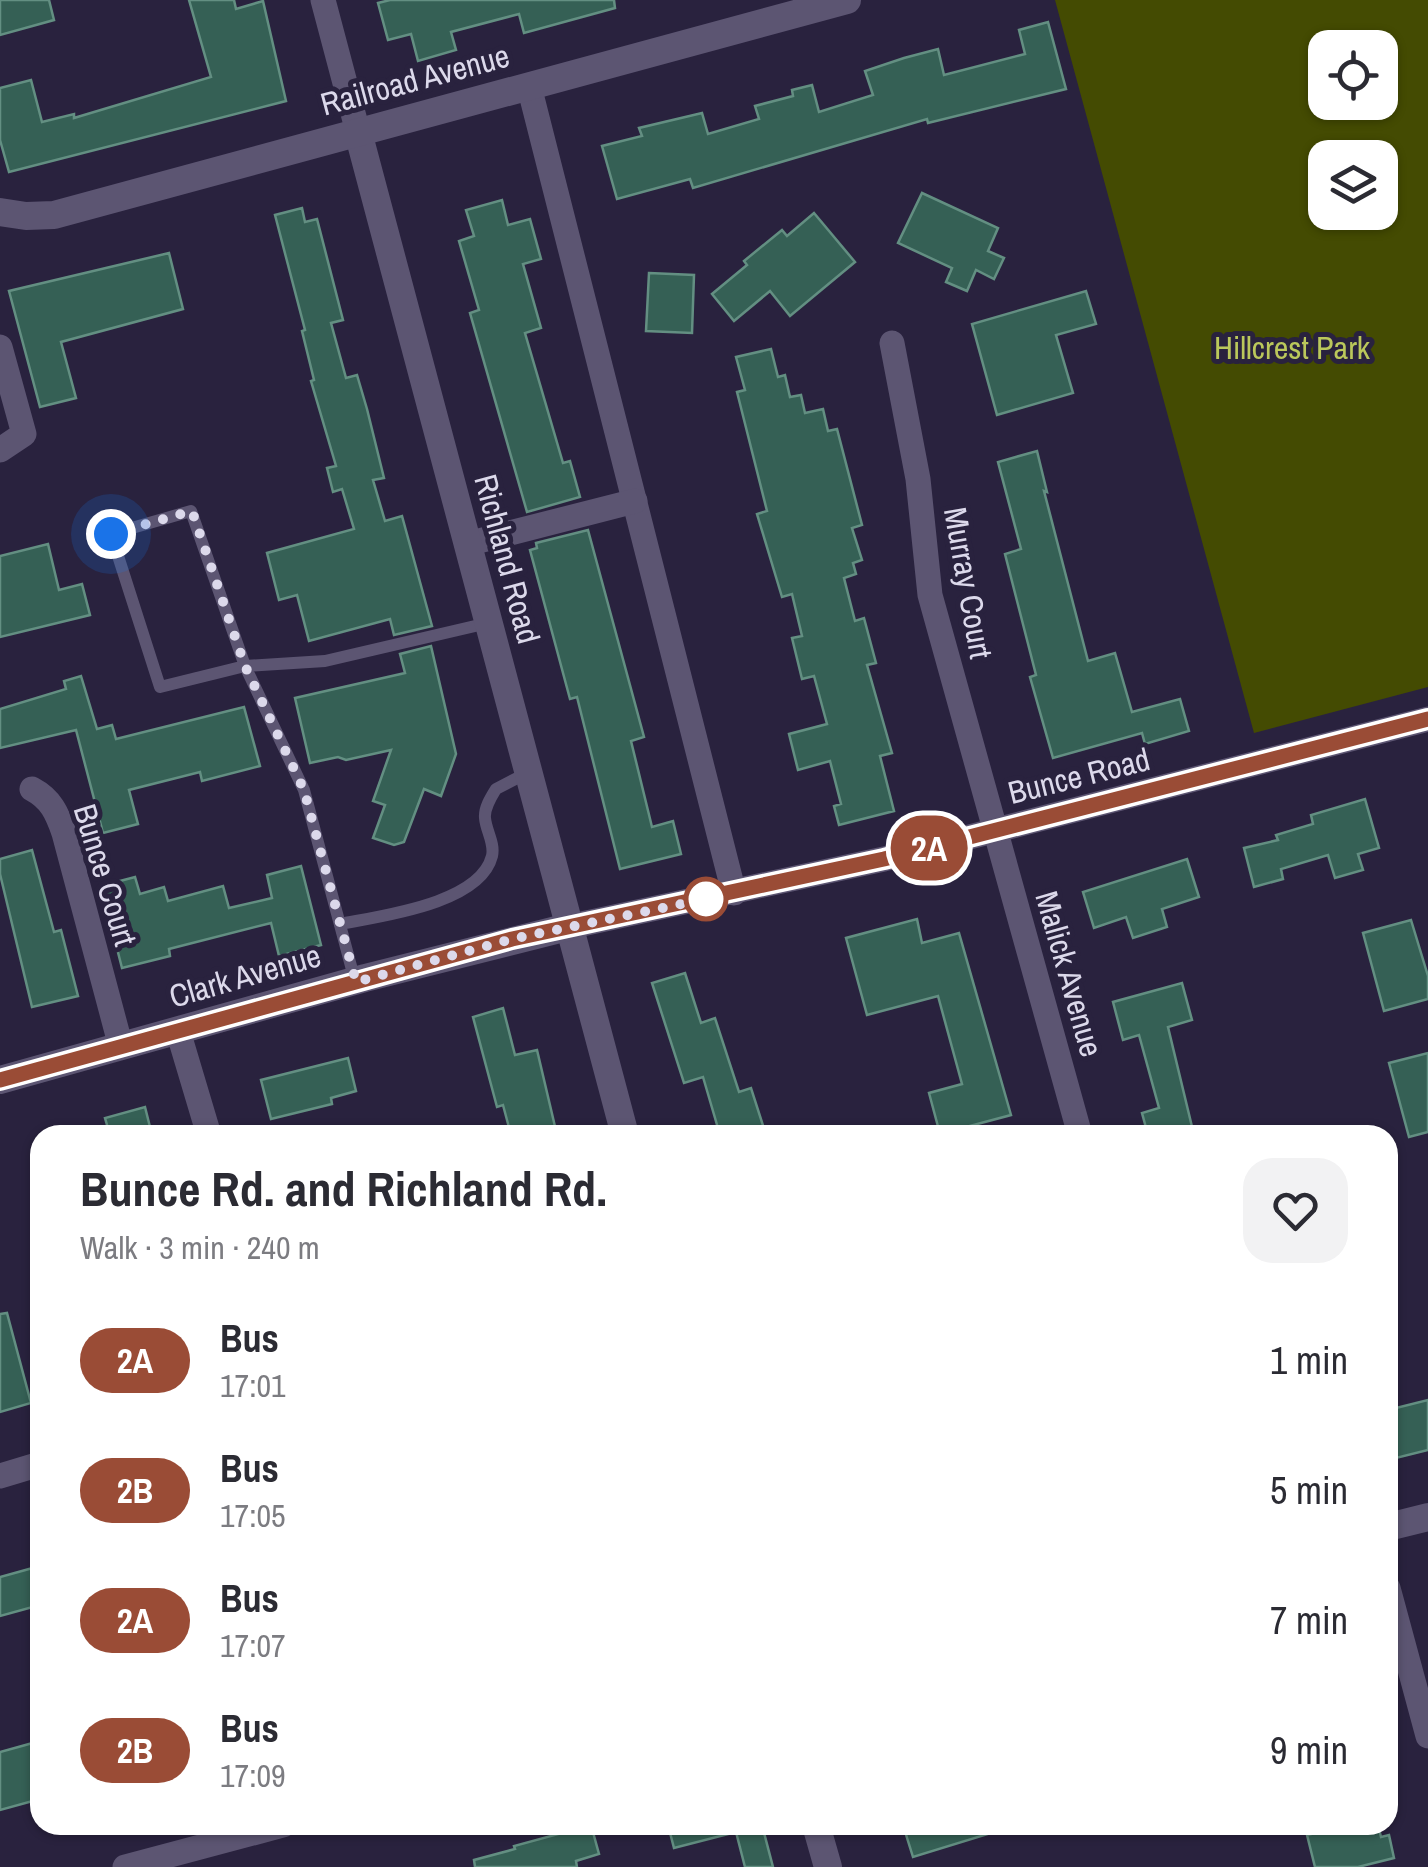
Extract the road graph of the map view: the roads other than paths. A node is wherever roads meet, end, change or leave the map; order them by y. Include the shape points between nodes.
1 (323, 0) edge
2 (847, 0) edge
3 (529, 86) junction
4 (358, 132) junction
5 (0, 212) edge
6 (892, 343) dead end
7 (0, 346) edge
8 (0, 450) edge
9 (634, 501) junction
10 (467, 544) junction
11 (488, 623) junction
12 (245, 666) junction
13 (1427, 723) edge
14 (528, 773) junction
15 (32, 790) dead end
16 (995, 831) junction
17 (734, 893) junction
18 (340, 924) junction
19 (568, 927) junction
20 (356, 982) junction
21 (178, 1031) junction
22 (121, 1046) junction
23 (0, 1080) edge
24 (206, 1125) edge
25 (622, 1125) edge
26 (1077, 1125) edge
27 (30, 1467) edge
28 (0, 1476) edge
29 (1428, 1517) edge
30 (1398, 1525) edge
31 (1398, 1625) edge
32 (1428, 1736) edge
33 (245, 1835) edge
34 (819, 1835) edge
35 (125, 1867) edge
36 (828, 1867) edge

1 - 4 street, Richland Road
2 - 3 street, Railroad Avenue
3 - 4 street, Railroad Avenue
3 - 9 street
4 - 5 street, Railroad Avenue via 54,215
4 - 10 street, Richland Road
6 - 16 street, Murray Court via 918,479 930,596
7 - 8 street via 24,434
9 - 10 street
9 - 17 street
10 - 11 street, Richland Road
11 - 12 lane via 325,661
11 - 14 street, Richland Road
12 - 12 lane via 192,511 111,534 160,687
12 - 18 lane via 304,790
13 - 16 street, Bunce Road
14 - 18 lane via 496,789 484,815 492,859 474,882 438,902
14 - 19 street, Richland Road
15 - 22 street, Bunce Court via 56,811 64,833
16 - 17 street, Bunce Road
16 - 26 street, Malick Avenue
17 - 19 street, Bunce Road
18 - 20 lane
19 - 20 street, Clark Avenue
19 - 25 street, Richland Road
20 - 21 street, Clark Avenue
21 - 22 street, Clark Avenue
21 - 24 street
22 - 23 street, Clark Avenue
27 - 28 street
29 - 30 street
31 - 32 street
33 - 35 street
34 - 36 street

